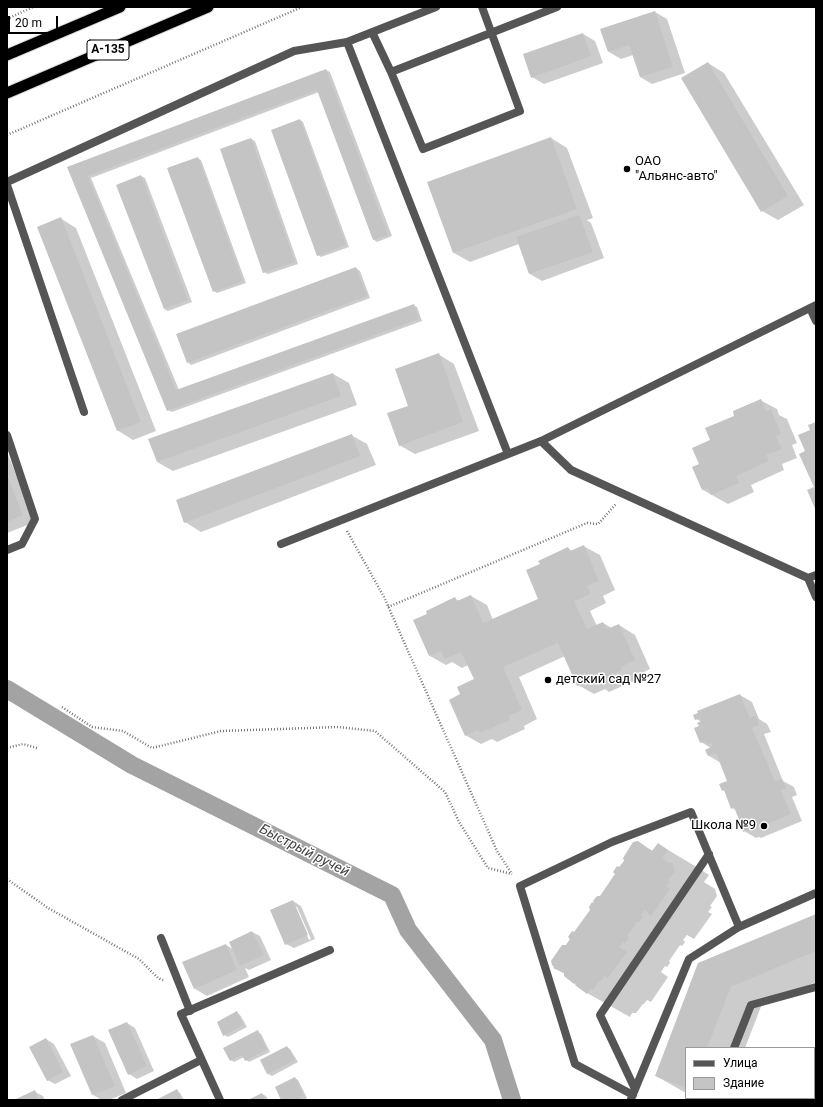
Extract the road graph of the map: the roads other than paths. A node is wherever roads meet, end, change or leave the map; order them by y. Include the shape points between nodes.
1 (120, 7) edge
2 (208, 7) edge
3 (436, 7) edge
4 (482, 7) edge
5 (557, 7) edge
6 (372, 32) junction
7 (492, 33) junction
8 (347, 42) junction
9 (7, 55) edge
10 (391, 72) junction
11 (7, 93) edge
12 (7, 182) edge
13 (7, 185) edge
14 (813, 306) edge
15 (816, 321) edge
16 (84, 412) dead end
17 (7, 435) edge
18 (541, 441) junction
19 (508, 454) junction
20 (281, 544) dead end
21 (7, 550) edge
22 (816, 575) edge
23 (808, 578) junction
24 (816, 597) edge
25 (708, 854) junction
26 (816, 893) edge
27 (739, 927) junction
28 (161, 938) dead end
29 (330, 950) dead end
30 (816, 987) edge
31 (190, 1011) junction
32 (734, 1047) edge
33 (202, 1060) junction
34 (633, 1095) edge
35 (122, 1100) edge
36 (220, 1100) edge

1 - 9 highway, А-135
2 - 11 highway, А-135
3 - 6 street
4 - 7 street
5 - 7 street
6 - 8 street
6 - 10 street
7 - 10 street
7 - 10 street via 520,111 423,149
8 - 12 street via 294,51
8 - 19 street
13 - 16 street
14 - 15 street
14 - 18 street
17 - 21 street via 35,519 22,544
18 - 19 street
18 - 23 street via 571,470
19 - 20 street
22 - 23 street
23 - 24 street
25 - 27 street
25 - 34 street via 600,1016
25 - 34 street via 691,812 612,842 520,886 575,1064
26 - 27 street
27 - 34 street via 688,959
28 - 31 street
29 - 31 street
30 - 32 street via 751,1004
31 - 33 street via 181,1014
33 - 35 street
33 - 36 street

